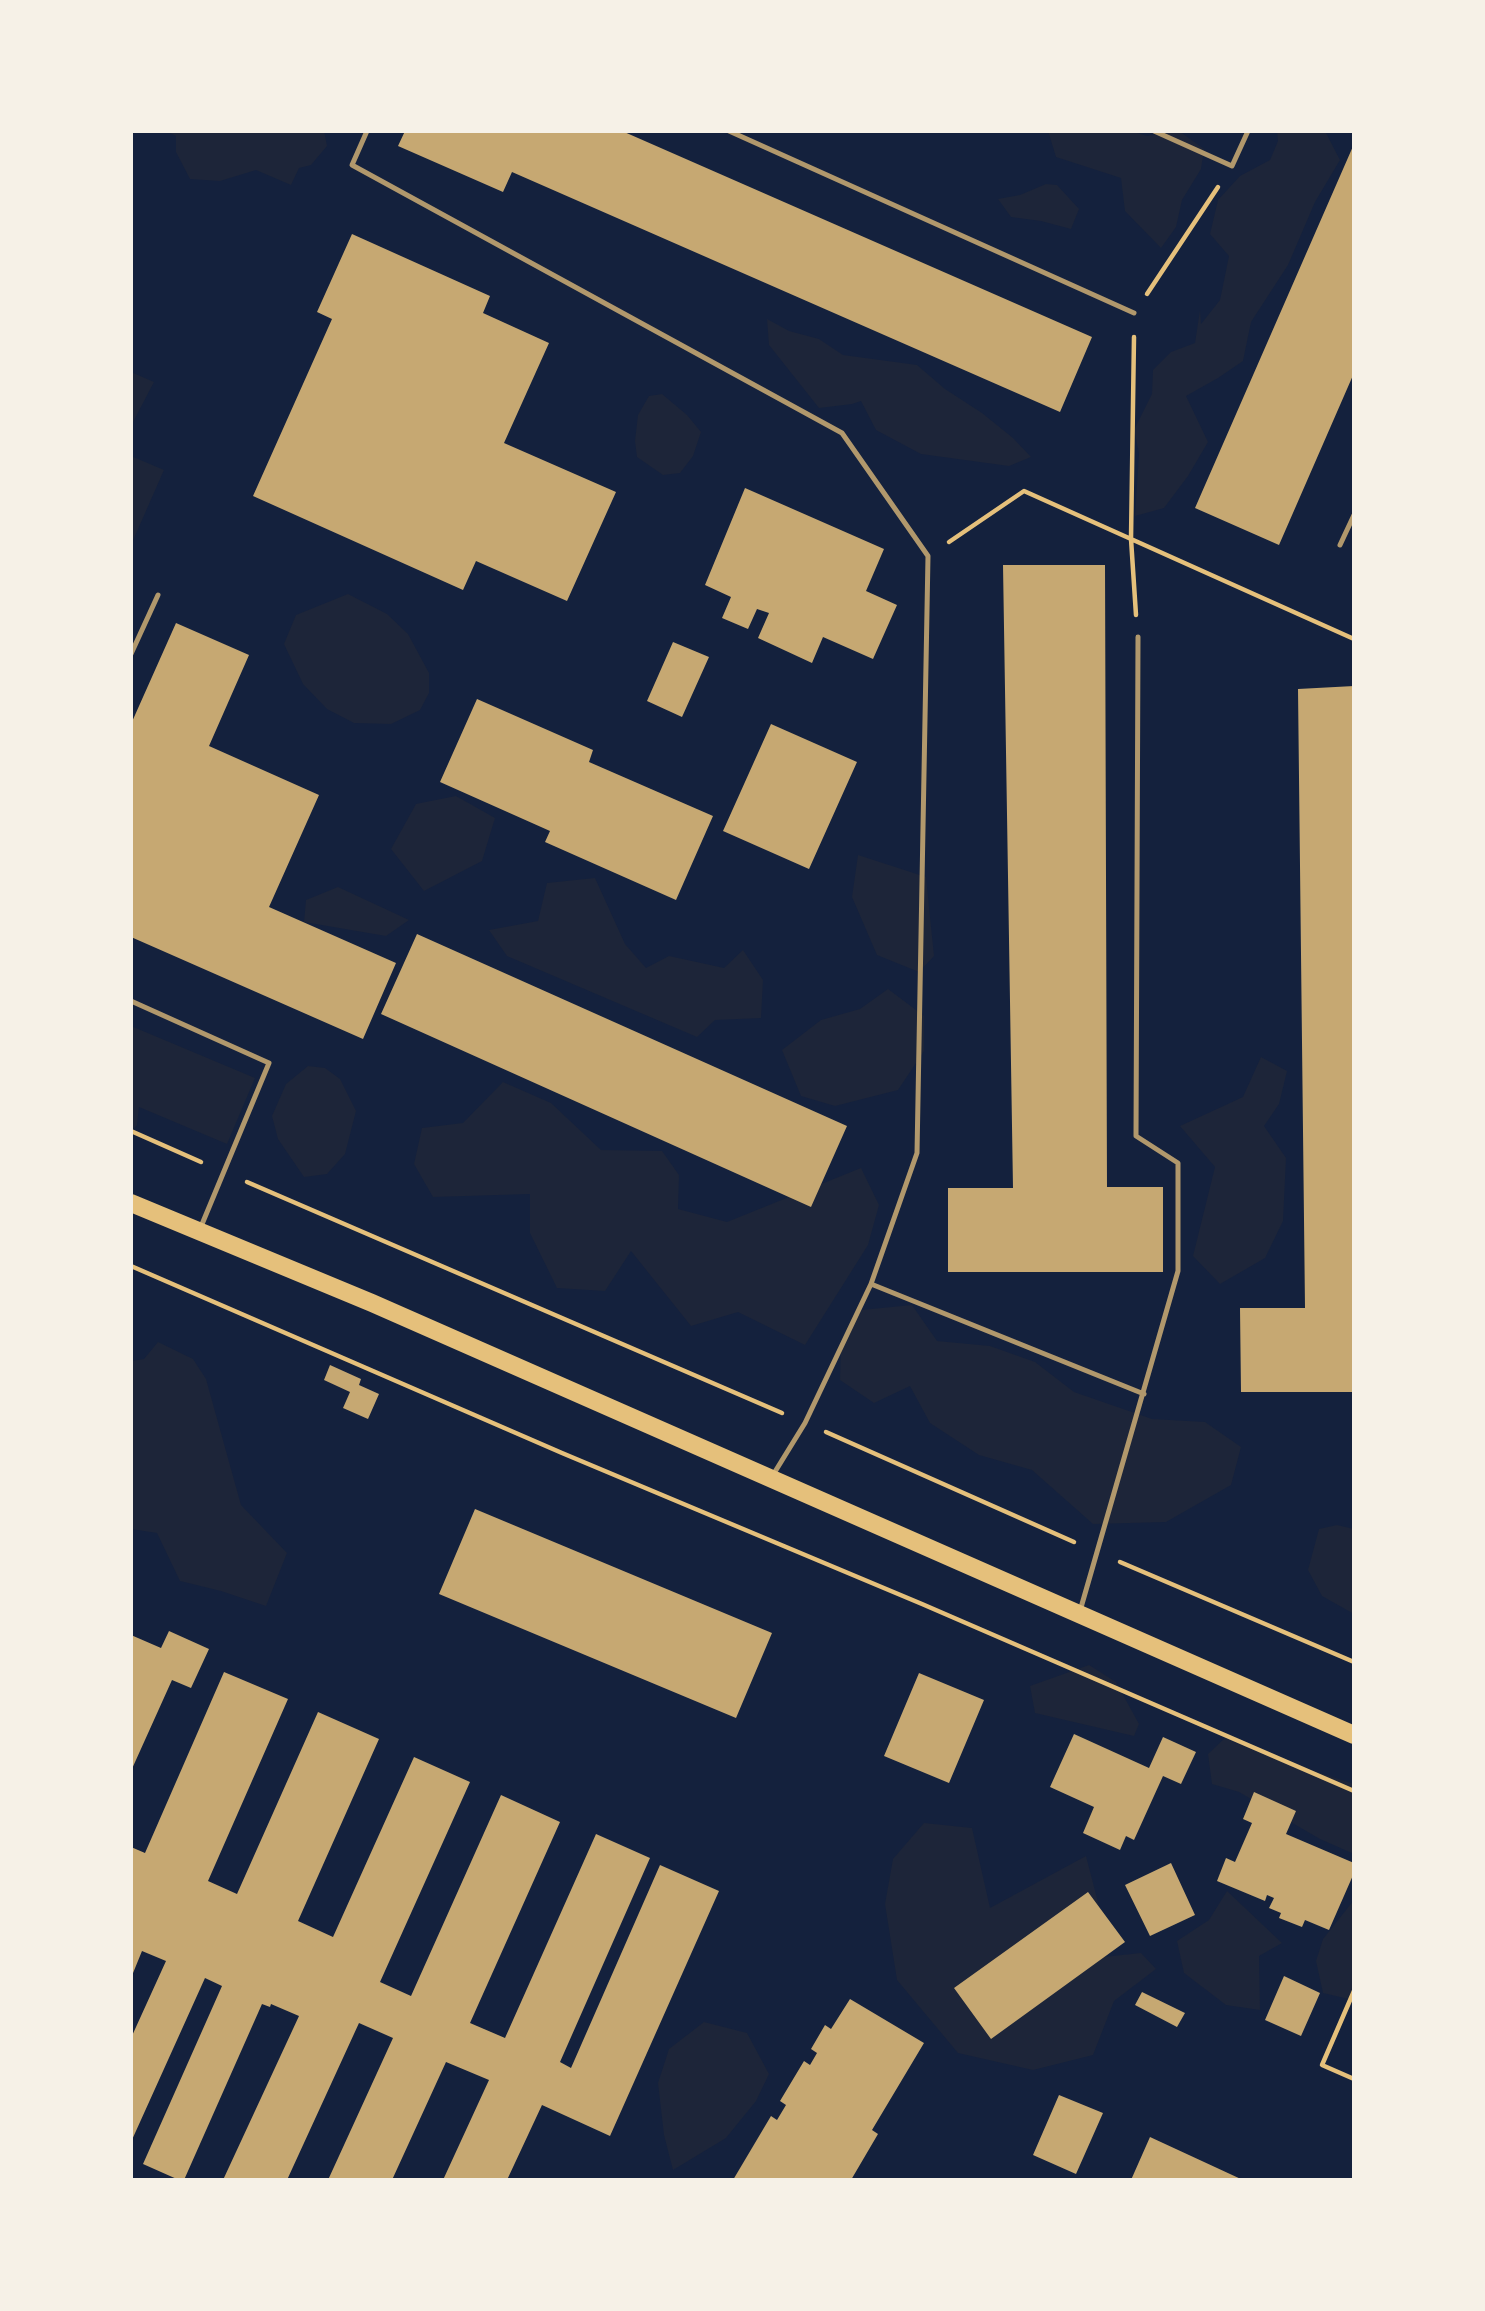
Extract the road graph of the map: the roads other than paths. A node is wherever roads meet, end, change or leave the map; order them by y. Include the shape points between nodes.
1 (367, 131) edge
2 (729, 131) edge
3 (1154, 131) edge
4 (1248, 131) edge
5 (1134, 313) road end
6 (1354, 515) edge
7 (1340, 545) dead end
8 (158, 595) dead end
9 (1138, 638) road end
10 (131, 654) edge
11 (131, 1002) edge
12 (131, 1203) edge
13 (199, 1232) junction
14 (872, 1284) junction
15 (1144, 1394) junction
16 (771, 1478) junction
17 (1080, 1614) junction
18 (1354, 1735) edge

1 - 14 lane via 352,165 842,433 928,556 917,1153
2 - 5 lane
3 - 4 lane via 1232,166
6 - 7 lane
8 - 10 lane
9 - 15 lane via 1136,1136 1178,1163 1178,1271
11 - 13 lane via 269,1063
12 - 13 main road
13 - 16 main road
14 - 15 lane
14 - 16 lane via 806,1423
15 - 17 lane
16 - 17 main road
17 - 18 main road

